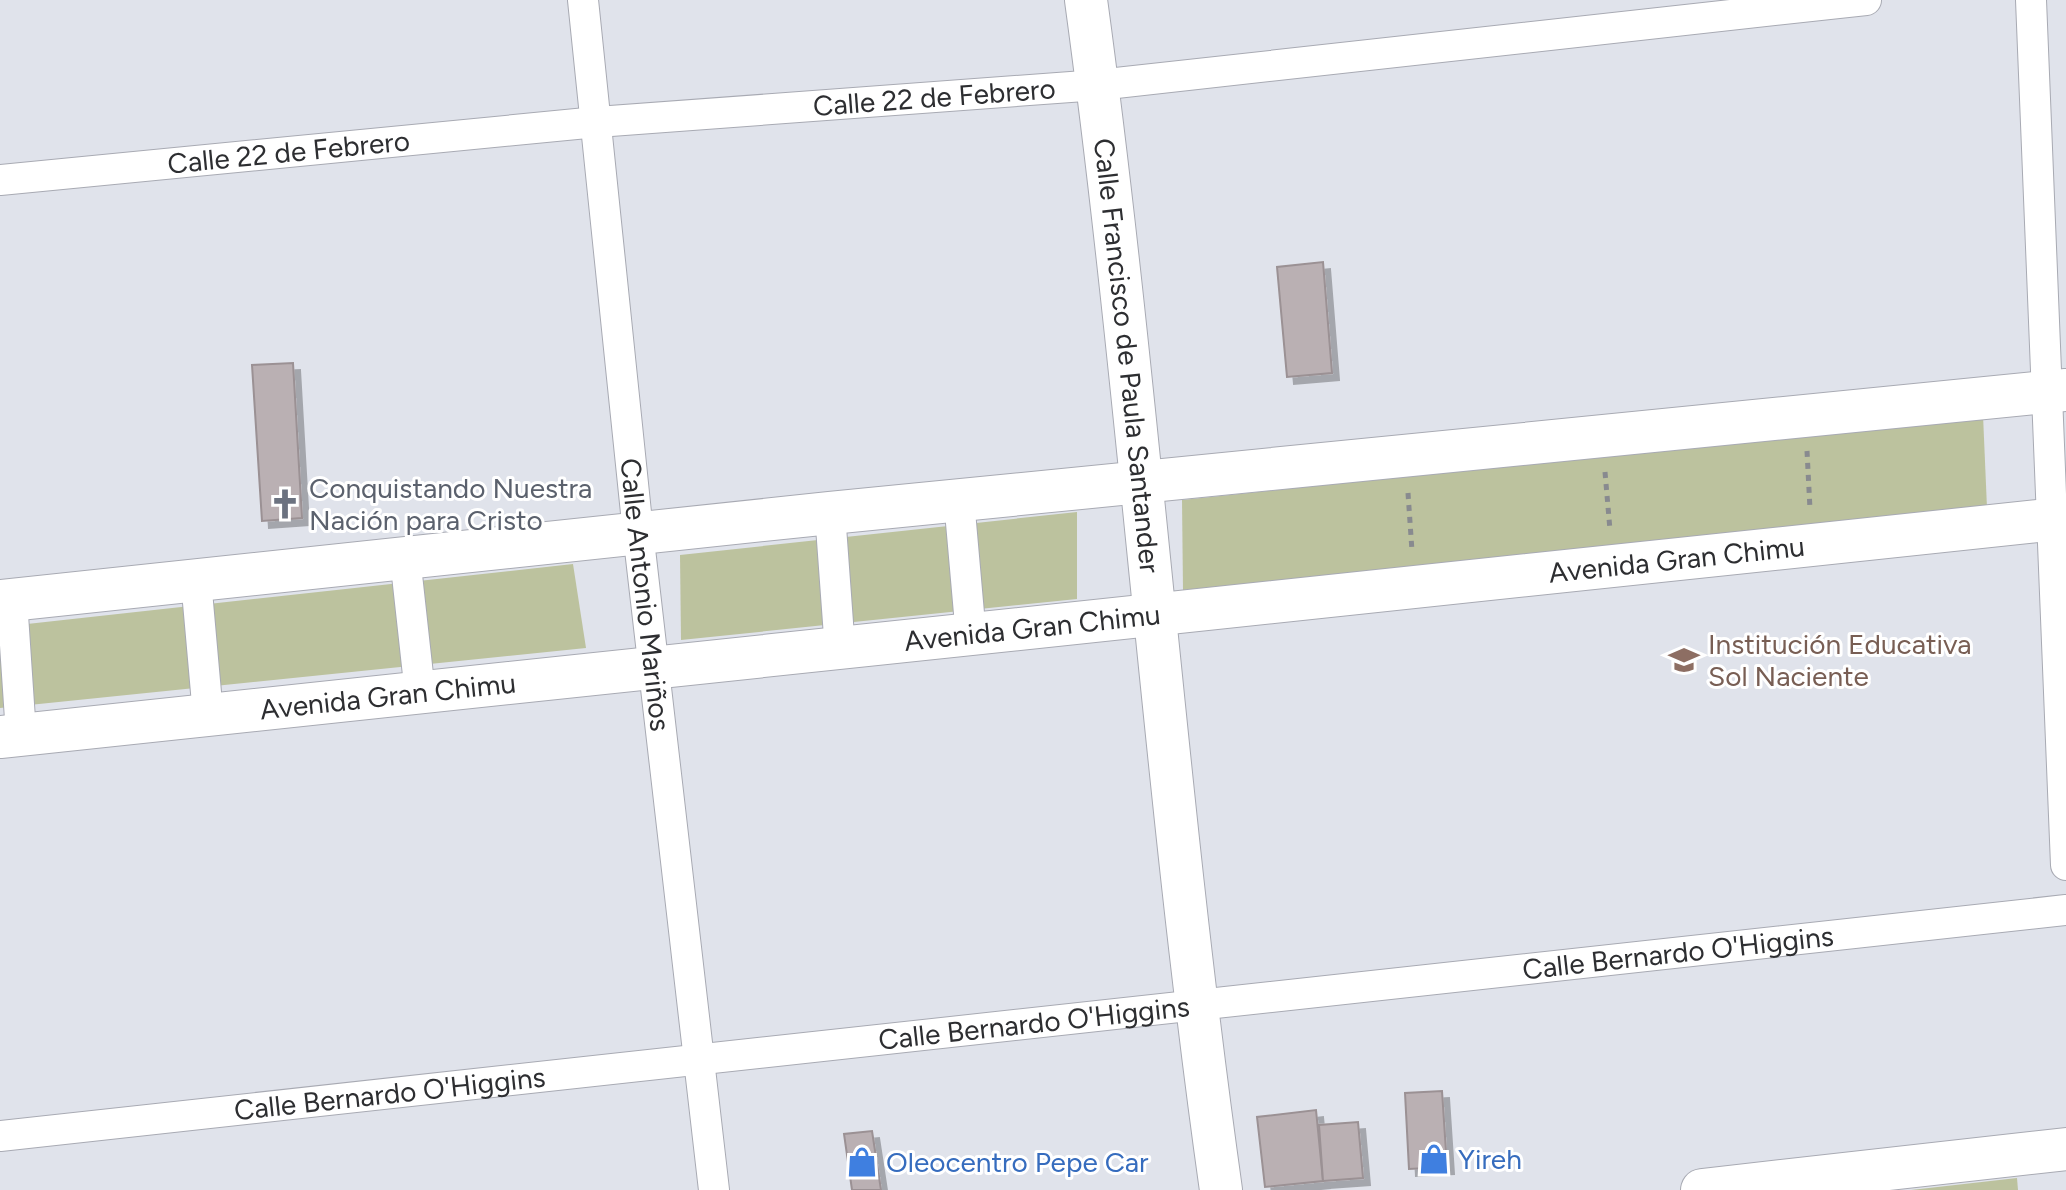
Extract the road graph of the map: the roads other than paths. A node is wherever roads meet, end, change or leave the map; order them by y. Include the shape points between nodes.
1 (583, 0) edge
2 (1086, 0) edge
3 (1866, 0) edge
4 (2031, 0) edge
5 (1098, 85) junction
6 (597, 122) junction
7 (0, 180) edge
8 (2056, 391) edge
9 (1140, 481) junction
10 (959, 500) junction
11 (830, 513) junction
12 (2059, 519) edge
13 (638, 532) junction
14 (405, 557) junction
15 (196, 580) junction
16 (6, 601) edge
17 (1156, 616) junction
18 (971, 636) junction
19 (840, 650) junction
20 (654, 669) junction
21 (420, 693) junction
22 (208, 715) junction
23 (10, 736) edge
24 (2066, 865) edge
25 (2066, 910) edge
26 (1195, 1005) junction
27 (700, 1060) junction
28 (0, 1136) edge
29 (2066, 1149) edge
30 (714, 1190) edge
31 (1221, 1190) edge
32 (1702, 1190) edge

1 - 6 street, Calle Antonio Mariños
2 - 5 street, Calle Francisco de Paula Santander
3 - 5 street, Calle 22 de Febrero
4 - 8 street
5 - 6 street, Calle 22 de Febrero
5 - 9 street, Calle Francisco de Paula Santander
6 - 7 street, Calle 22 de Febrero
6 - 13 street, Calle Antonio Mariños
8 - 9 street
8 - 12 street
9 - 10 street
9 - 17 street, Calle Francisco de Paula Santander
10 - 11 street
10 - 18 street
11 - 13 street
11 - 19 street
12 - 17 street, Avenida Gran Chimu
12 - 24 street
13 - 14 street
13 - 20 street, Calle Antonio Mariños
14 - 15 street
14 - 21 street
15 - 16 street
15 - 22 street
16 - 23 street
17 - 18 street, Avenida Gran Chimu
17 - 26 street, Calle Francisco de Paula Santander
18 - 19 street, Avenida Gran Chimu
19 - 20 street, Avenida Gran Chimu
20 - 21 street, Avenida Gran Chimu
20 - 27 street, Calle Antonio Mariños
21 - 22 street, Avenida Gran Chimu
22 - 23 street, Avenida Gran Chimu
25 - 26 street, Calle Bernardo O'Higgins
26 - 27 street, Calle Bernardo O'Higgins
26 - 31 street, Calle Francisco de Paula Santander
27 - 28 street, Calle Bernardo O'Higgins
27 - 30 street, Calle Antonio Mariños
29 - 32 street

